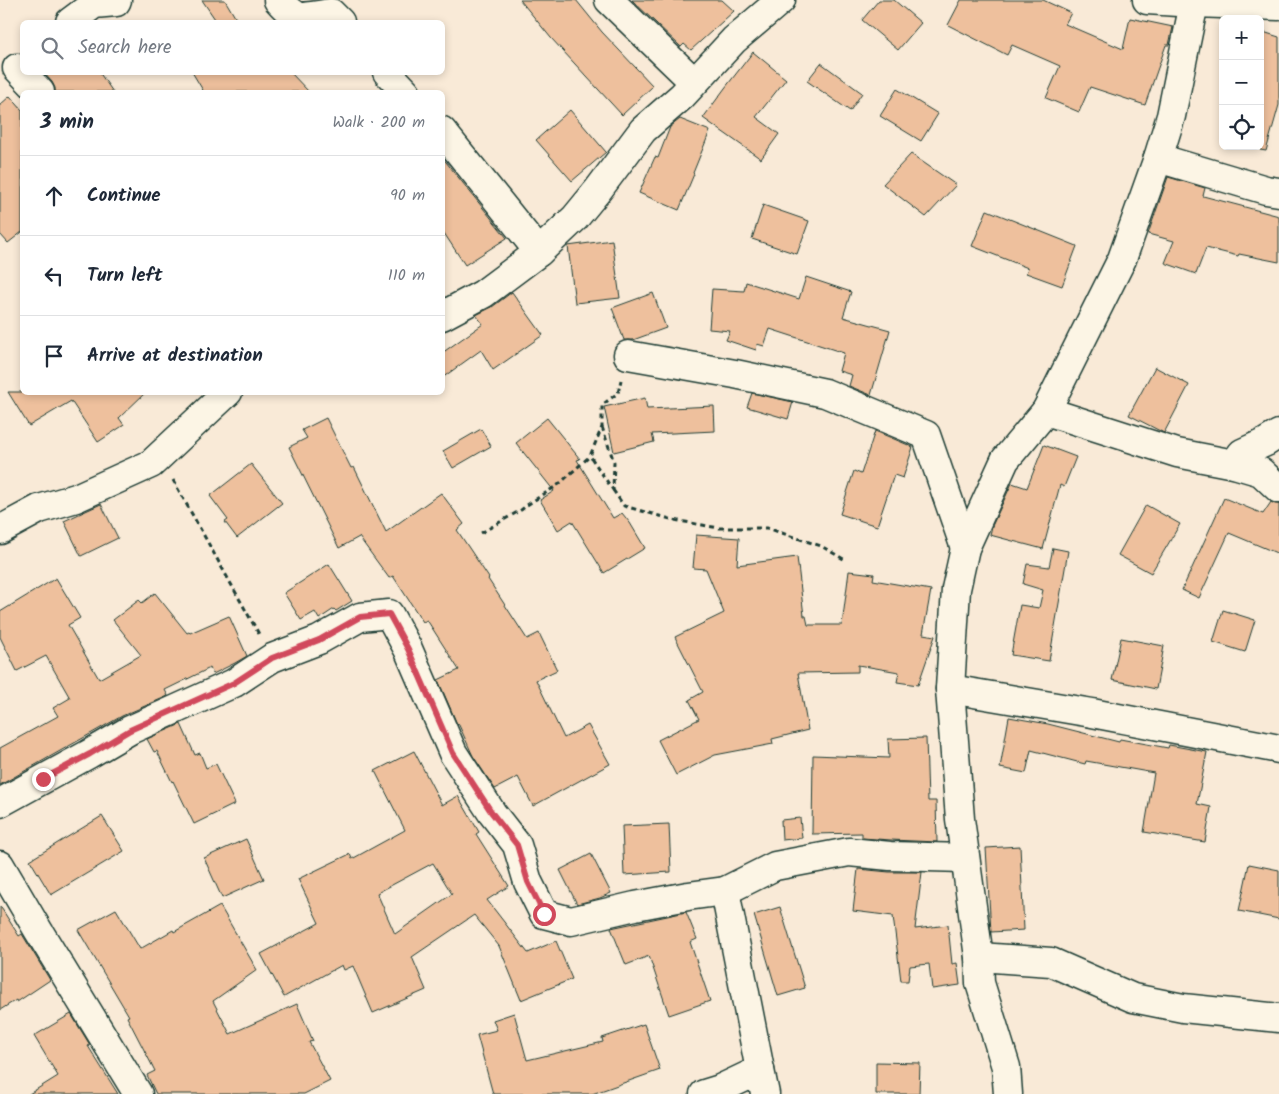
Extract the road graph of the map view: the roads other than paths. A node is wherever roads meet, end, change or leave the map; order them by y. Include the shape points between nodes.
1 (117, 0) edge
2 (278, 0) edge
3 (609, 0) edge
4 (781, 0) edge
5 (1147, 0) edge
6 (1194, 3) junction
7 (1279, 6) edge
8 (73, 20) edge
9 (338, 20) edge
10 (13, 72) edge
11 (389, 75) edge
12 (694, 82) junction
13 (37, 90) edge
14 (404, 90) edge
15 (445, 135) edge
16 (1158, 158) junction
17 (1279, 192) edge
18 (539, 252) junction
19 (445, 314) edge
20 (628, 355) road end
21 (225, 395) edge
22 (1046, 411) junction
23 (1279, 434) edge
24 (1234, 464) junction
25 (1279, 489) edge
26 (0, 530) edge
27 (965, 548) junction
28 (950, 689) junction
29 (1279, 749) edge
30 (0, 803) edge
31 (965, 858) junction
32 (0, 865) edge
33 (724, 891) junction
34 (979, 957) junction
35 (1279, 1018) edge
36 (762, 1082) edge
37 (138, 1094) edge
38 (704, 1094) edge
39 (1008, 1094) edge

1 - 8 street via 94,4
2 - 9 street via 300,17 331,13
3 - 12 street
4 - 12 street via 734,40
5 - 6 street
6 - 7 street
6 - 16 street via 1172,116
10 - 13 street
11 - 14 street
12 - 18 street via 643,130 598,190
15 - 18 street
16 - 17 street
16 - 22 street via 1122,259
18 - 19 street via 483,294
20 - 27 street via 825,393 926,435
21 - 26 street via 151,464 76,498 38,509
22 - 24 street via 1177,453
22 - 27 street via 1005,460
23 - 24 street via 1242,453
24 - 25 street via 1261,472
27 - 28 street via 956,589
28 - 29 street
28 - 31 street
30 - 33 street via 130,730 234,683 272,658 319,640 360,617 389,614 408,649 453,753 517,845 528,882 544,914 571,921
31 - 33 street via 849,852 775,866
31 - 34 street
32 - 37 street
33 - 36 street
34 - 35 street via 1051,962 1133,998 1183,1008
34 - 39 street via 980,983 1006,1066
36 - 38 street

